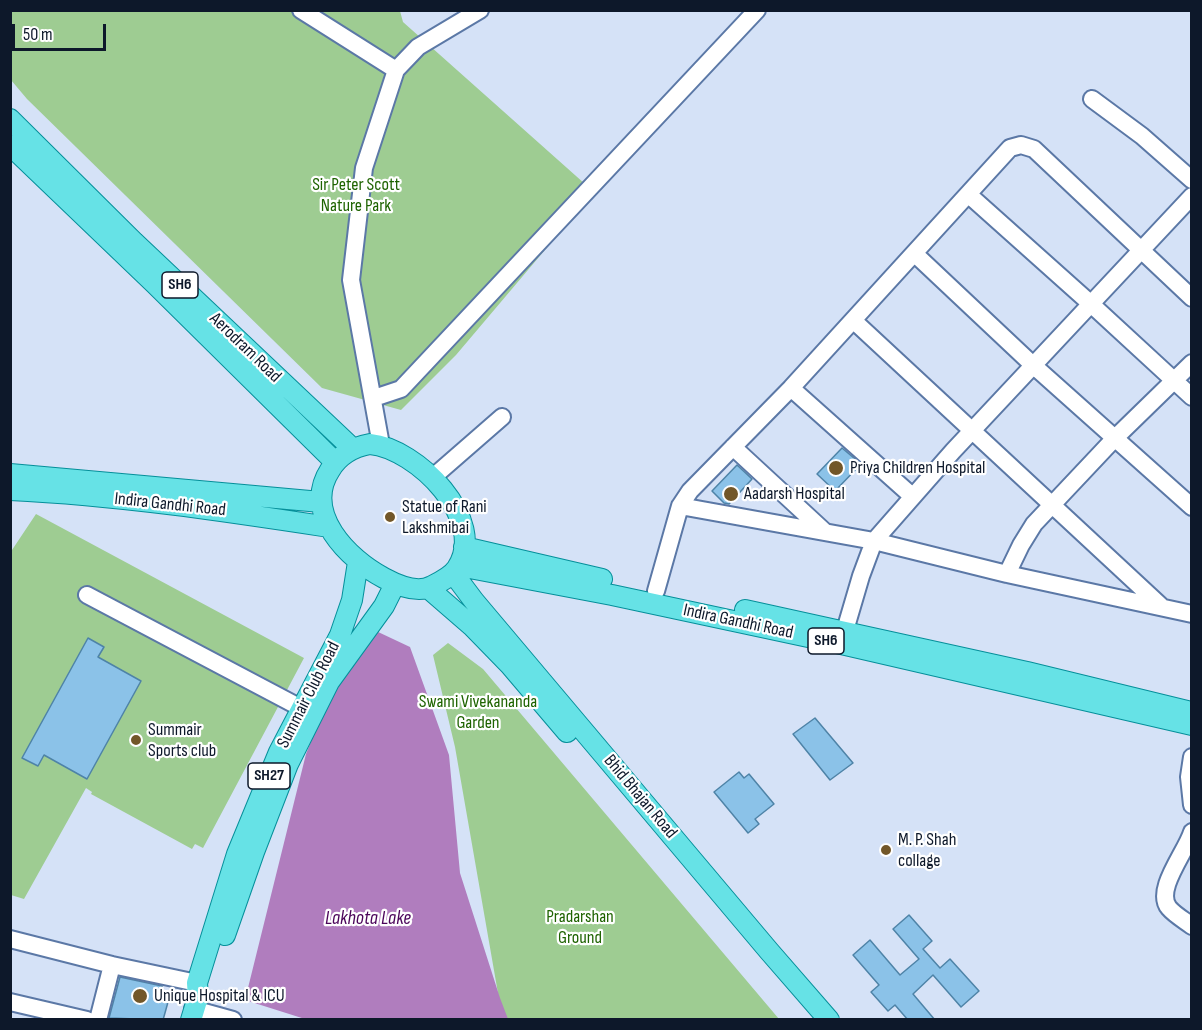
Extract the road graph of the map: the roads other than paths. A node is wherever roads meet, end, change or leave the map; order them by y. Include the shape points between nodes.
1 (301, 10) edge
2 (480, 10) edge
3 (757, 10) edge
4 (396, 70) junction
5 (1092, 99) dead end
6 (10, 119) edge
7 (10, 145) edge
8 (1191, 180) edge
9 (969, 195) junction
10 (1191, 196) edge
11 (1141, 250) junction
12 (915, 254) junction
13 (1191, 298) edge
14 (1091, 304) junction
15 (854, 321) junction
16 (1191, 363) edge
17 (1034, 366) junction
18 (1174, 380) junction
19 (791, 388) junction
20 (1191, 397) edge
21 (374, 398) junction
22 (502, 417) dead end
23 (973, 430) junction
24 (1115, 438) junction
25 (381, 445) junction
26 (733, 447) junction
27 (352, 448) junction
28 (335, 462) junction
29 (10, 474) edge
30 (432, 478) junction
31 (10, 490) edge
32 (912, 496) junction
33 (321, 502) junction
34 (1053, 504) junction
35 (680, 506) junction
36 (1191, 507) edge
37 (329, 527) junction
38 (826, 533) junction
39 (874, 541) junction
40 (465, 547) junction
41 (358, 562) junction
42 (456, 569) junction
43 (1007, 574) junction
44 (394, 584) junction
45 (429, 588) junction
46 (656, 591) junction
47 (87, 595) dead end
48 (1162, 606) junction
49 (1190, 612) edge
50 (843, 638) junction
51 (301, 708) junction
52 (1191, 712) edge
53 (1191, 725) edge
54 (1191, 757) edge
55 (1191, 806) edge
56 (1191, 832) edge
57 (1191, 926) edge
58 (10, 939) edge
59 (112, 964) junction
60 (10, 1002) edge
61 (195, 1002) edge
62 (87, 1020) edge
63 (98, 1020) edge
64 (233, 1020) edge
65 (812, 1020) edge
66 (829, 1020) edge

1 - 4 street
2 - 4 street via 418,47
3 - 21 street via 401,389
4 - 21 street via 364,168 351,280
5 - 8 street via 1142,136
6 - 27 main road, Aerodram Road / SH6
7 - 28 main road, Aerodram Road / SH6
9 - 11 street via 1010,148 1021,144 1034,149
9 - 12 street
9 - 14 street
10 - 11 street
11 - 13 street
11 - 14 street
12 - 15 street
12 - 17 street
14 - 17 street
14 - 18 street
15 - 19 street
15 - 23 street
16 - 18 street
17 - 23 street
17 - 24 street
18 - 20 street
18 - 24 street
19 - 26 street
19 - 32 street
21 - 25 street
22 - 30 street
23 - 32 street
23 - 34 street
24 - 34 street
24 - 36 street
25 - 27 main road
25 - 30 main road via 409,458
26 - 35 street
26 - 38 street
27 - 28 main road
28 - 33 main road via 322,486
29 - 33 main road, Indira Gandhi Road
30 - 40 main road via 459,514
31 - 37 main road, Indira Gandhi Road via 224,511
32 - 39 street
33 - 37 main road
34 - 43 street via 1034,524
34 - 48 street
35 - 38 street
35 - 46 street
37 - 41 main road
38 - 39 street
39 - 43 street
39 - 50 street
40 - 42 main road
40 - 46 main road, Indira Gandhi Road / SH6
41 - 44 main road
41 - 51 main road, Summair Club Road / SH27 via 352,600 340,635
42 - 45 main road
42 - 50 main road, Indira Gandhi Road / SH6
42 - 66 main road, Bhid Bhajan Road via 481,610
43 - 48 street
44 - 45 main road
44 - 61 main road, Summair Club Road / SH27 via 384,606 328,682 288,764 208,987
45 - 65 main road, Bhid Bhajan Road via 510,665
46 - 50 main road, Indira Gandhi Road / SH6
47 - 51 street
48 - 49 street
50 - 52 main road, Indira Gandhi Road / SH6 via 1072,682
50 - 53 main road, Indira Gandhi Road / SH6
51 - 61 main road, Summair Club Road / SH27 via 237,854
54 - 55 street
56 - 57 street via 1163,896 1167,906
58 - 59 street
59 - 61 street
59 - 63 street
60 - 62 street
61 - 64 street

